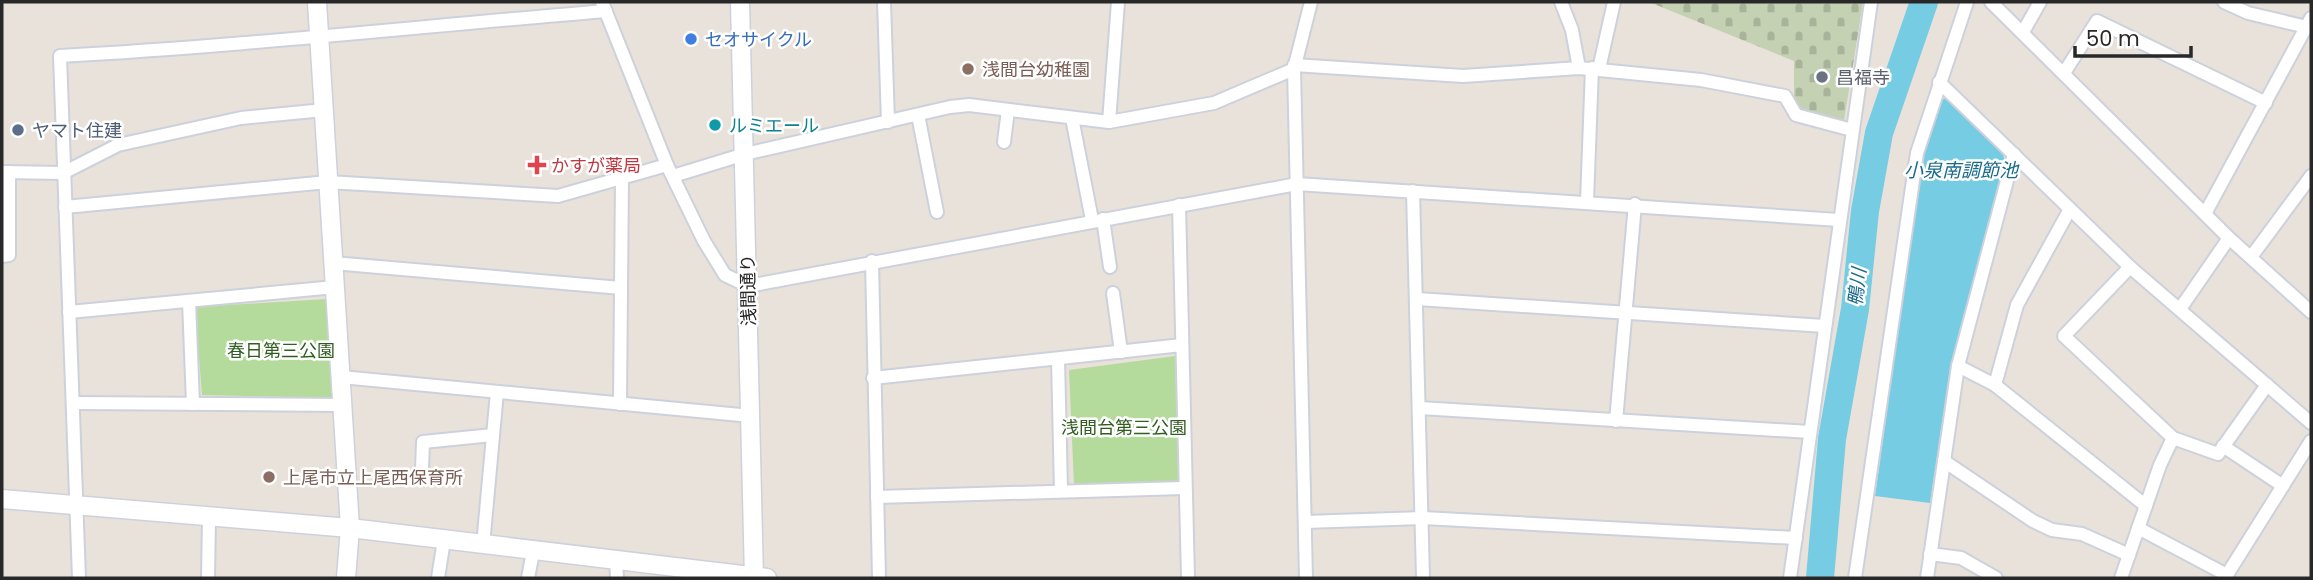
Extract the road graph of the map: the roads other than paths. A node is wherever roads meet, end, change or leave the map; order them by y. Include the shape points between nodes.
1 (317, 2) edge
2 (740, 2) edge
3 (884, 2) edge
4 (1118, 2) edge
5 (1311, 2) edge
6 (1561, 2) edge
7 (1614, 2) edge
8 (1871, 2) edge
9 (1967, 2) edge
10 (1991, 2) edge
11 (2040, 2) edge
12 (2224, 2) edge
13 (604, 6) edge
14 (2310, 24) edge
15 (2023, 32) junction
16 (319, 34) junction
17 (1294, 67) junction
18 (1590, 68) junction
19 (2064, 73) junction
20 (1939, 82) junction
21 (2266, 103) junction
22 (324, 110) junction
23 (1008, 110) junction
24 (918, 115) junction
25 (1072, 118) junction
26 (888, 122) junction
27 (1110, 122) junction
28 (1852, 130) junction
29 (1003, 142) dead end
30 (745, 154) junction
31 (2014, 154) junction
32 (670, 171) junction
33 (5, 172) edge
34 (63, 173) junction
35 (2311, 176) edge
36 (622, 178) junction
37 (328, 182) junction
38 (1297, 184) junction
39 (1413, 191) junction
40 (1587, 201) junction
41 (1635, 204) junction
42 (1179, 205) junction
43 (65, 207) junction
44 (2070, 209) junction
45 (937, 212) dead end
46 (2206, 212) junction
47 (1098, 220) junction
48 (1839, 220) junction
49 (2229, 238) junction
50 (2, 256) edge
51 (2251, 257) junction
52 (872, 261) junction
53 (333, 263) junction
54 (1110, 267) dead end
55 (2130, 267) junction
56 (748, 286) junction
57 (335, 287) junction
58 (621, 288) junction
59 (1113, 293) dead end
60 (1417, 299) junction
61 (189, 301) junction
62 (2180, 309) junction
63 (69, 312) junction
64 (2311, 312) edge
65 (1625, 314) junction
66 (1825, 326) junction
67 (1182, 345) junction
68 (1121, 352) junction
69 (1058, 359) junction
70 (1958, 366) junction
71 (341, 377) junction
72 (873, 378) junction
73 (2267, 384) junction
74 (1995, 385) junction
75 (497, 392) junction
76 (73, 403) junction
77 (193, 404) junction
78 (620, 404) junction
79 (342, 405) junction
80 (1420, 408) junction
81 (751, 416) junction
82 (1616, 421) junction
83 (2311, 423) edge
84 (1810, 432) junction
85 (493, 435) junction
86 (2173, 438) junction
87 (2311, 441) edge
88 (2223, 446) junction
89 (1944, 461) junction
90 (422, 468) dead end
91 (2283, 486) junction
92 (1184, 488) junction
93 (1061, 490) junction
94 (877, 497) junction
95 (2, 499) edge
96 (77, 506) junction
97 (2146, 506) junction
98 (209, 517) junction
99 (1423, 518) junction
100 (1305, 522) junction
101 (350, 528) junction
102 (2138, 528) junction
103 (1796, 538) junction
104 (444, 540) junction
105 (483, 545) junction
106 (533, 552) junction
107 (1930, 554) junction
108 (2129, 555) junction
109 (615, 559) junction
110 (2226, 577) edge
111 (79, 578) edge
112 (208, 578) edge
113 (346, 578) edge
114 (438, 578) edge
115 (528, 578) edge
116 (617, 578) edge
117 (759, 578) edge
118 (879, 578) edge
119 (1188, 578) edge
120 (1306, 578) edge
121 (1423, 578) edge
122 (1790, 578) edge
123 (1855, 578) edge
124 (1927, 578) edge
125 (1996, 578) edge
126 (2121, 578) edge

1 - 16 street
2 - 30 street, 浅間通り
3 - 26 street
4 - 27 street
5 - 17 street
6 - 18 street
7 - 18 street
8 - 28 street
9 - 20 street
10 - 15 street
11 - 15 street
12 - 14 street via 2248,13
13 - 16 street
13 - 32 street
14 - 21 street
15 - 19 street
16 - 22 street
16 - 34 street via 192,49 60,56
17 - 18 street via 1464,76
17 - 27 street via 1214,103
17 - 38 street
18 - 28 street via 1701,80 1785,96 1796,115
18 - 40 street
19 - 21 street via 2097,21
19 - 46 street
20 - 31 street
20 - 123 street via 1917,153
21 - 46 street
22 - 34 street via 240,118 118,145
22 - 37 street
23 - 24 street via 969,105
23 - 25 street
23 - 29 street
24 - 26 street
24 - 45 street
25 - 27 street
25 - 47 street
26 - 30 street
28 - 48 street
30 - 32 street
30 - 56 street, 浅間通り
31 - 44 street
31 - 70 street
32 - 36 street
32 - 56 street via 726,275
33 - 34 street
33 - 50 street via 9,255
34 - 43 street
35 - 51 street
36 - 37 street via 558,196
36 - 58 street
37 - 43 street
37 - 53 street
38 - 39 street
38 - 42 street
38 - 100 street
39 - 40 street
39 - 60 street
40 - 41 street
41 - 48 street
41 - 65 street
42 - 47 street
42 - 67 street
43 - 63 street
44 - 55 street
44 - 74 street via 2017,305
46 - 49 street
47 - 52 street
47 - 54 street
48 - 66 street
49 - 51 street
49 - 62 street
51 - 64 street
52 - 56 street
52 - 72 street
53 - 57 street
53 - 58 street
55 - 62 street
55 - 86 street via 2064,336
56 - 81 street, 浅間通り
57 - 61 street
57 - 71 street
58 - 78 street
59 - 68 street
60 - 65 street
60 - 80 street
61 - 63 street
61 - 77 street
62 - 73 street
63 - 76 street
65 - 66 street
65 - 82 street
66 - 84 street
67 - 68 street
67 - 92 street
68 - 69 street
69 - 72 street
69 - 93 street
70 - 74 street
70 - 89 street
71 - 75 street
71 - 79 street
72 - 94 street
73 - 83 street
73 - 88 street
74 - 97 street
75 - 78 street
75 - 85 street
76 - 77 street
76 - 96 street
77 - 79 street
78 - 81 street
79 - 101 street
80 - 82 street
80 - 99 street
81 - 117 street, 浅間通り
82 - 84 street
84 - 103 street
85 - 90 street via 423,442
85 - 105 street
86 - 88 street via 2218,454
86 - 97 street
87 - 91 street
88 - 91 street
89 - 107 street
89 - 108 street via 2033,521 2052,530 2082,534
91 - 110 street
92 - 93 street
92 - 119 street
93 - 94 street
94 - 118 street
95 - 96 street
96 - 98 street
96 - 111 street
97 - 102 street
98 - 101 street
98 - 112 street
99 - 100 street
99 - 103 street
99 - 121 street
100 - 120 street
101 - 104 street
101 - 113 street
102 - 108 street
102 - 110 street
103 - 122 street
104 - 105 street
104 - 114 street
105 - 106 street
106 - 109 street
106 - 115 street
107 - 124 street
107 - 125 street via 1961,558
108 - 126 street
109 - 116 street
109 - 117 street

